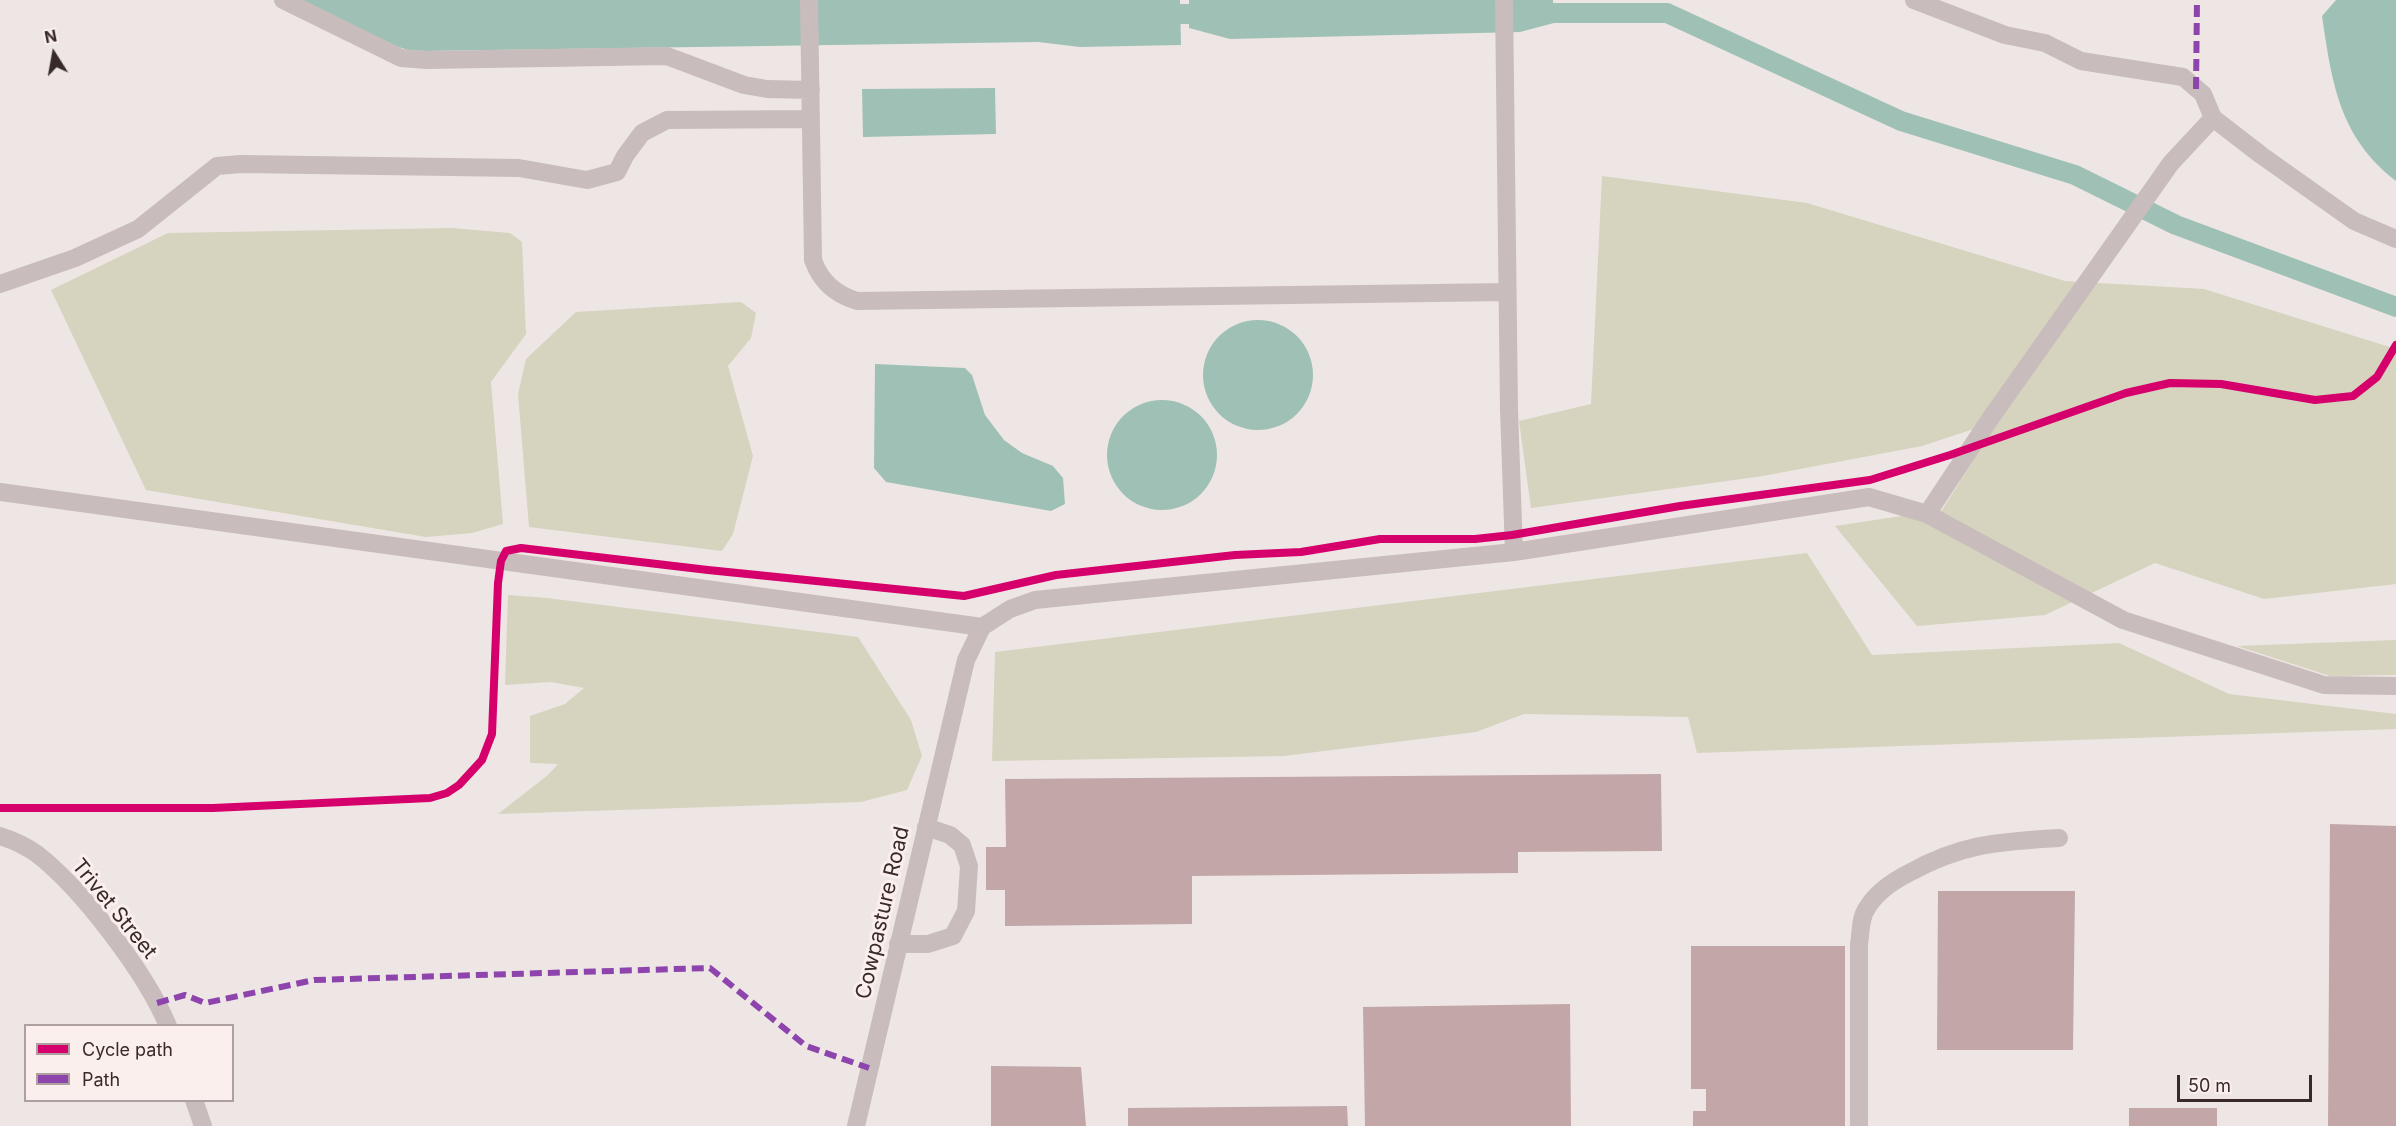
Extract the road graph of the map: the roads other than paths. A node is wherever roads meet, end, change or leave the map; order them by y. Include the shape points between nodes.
1 (283, 0) edge
2 (809, 0) edge
3 (1504, 0) edge
4 (1914, 0) edge
5 (810, 90) junction
6 (2213, 118) junction
7 (811, 119) junction
8 (2396, 239) edge
9 (0, 284) edge
10 (1507, 292) junction
11 (0, 492) edge
12 (1928, 514) junction
13 (1514, 552) junction
14 (982, 627) junction
15 (2396, 686) edge
16 (926, 827) junction
17 (3, 837) edge
18 (2059, 838) dead end
19 (898, 944) junction
20 (167, 1024) edge
21 (194, 1102) edge
22 (203, 1126) edge
23 (856, 1126) edge
24 (1859, 1126) edge

1 - 5 street via 401,58 667,56 744,85
2 - 5 street
3 - 10 street
4 - 6 street via 2005,34 2045,43 2081,61 2183,77 2203,94
5 - 7 street
6 - 8 street via 2354,221
6 - 12 street via 2170,163
7 - 9 street via 667,120 642,133 617,172 587,180 519,168 217,166 138,229 75,258
7 - 10 street via 813,260 818,276 839,295 857,301
10 - 13 street
11 - 14 street
12 - 13 street via 1869,497
12 - 15 street via 2123,620 2324,685
13 - 14 street via 1035,600 1010,609
14 - 16 street, Cowpasture Road via 966,660
16 - 19 street, Cowpasture Road
16 - 19 street via 950,835 962,845 969,866 966,911 953,936 928,944
17 - 20 street, Trivet Street via 36,853 102,922
18 - 24 street via 1978,845 1935,859 1896,880 1867,907 1859,944
19 - 23 street, Cowpasture Road
21 - 22 street

